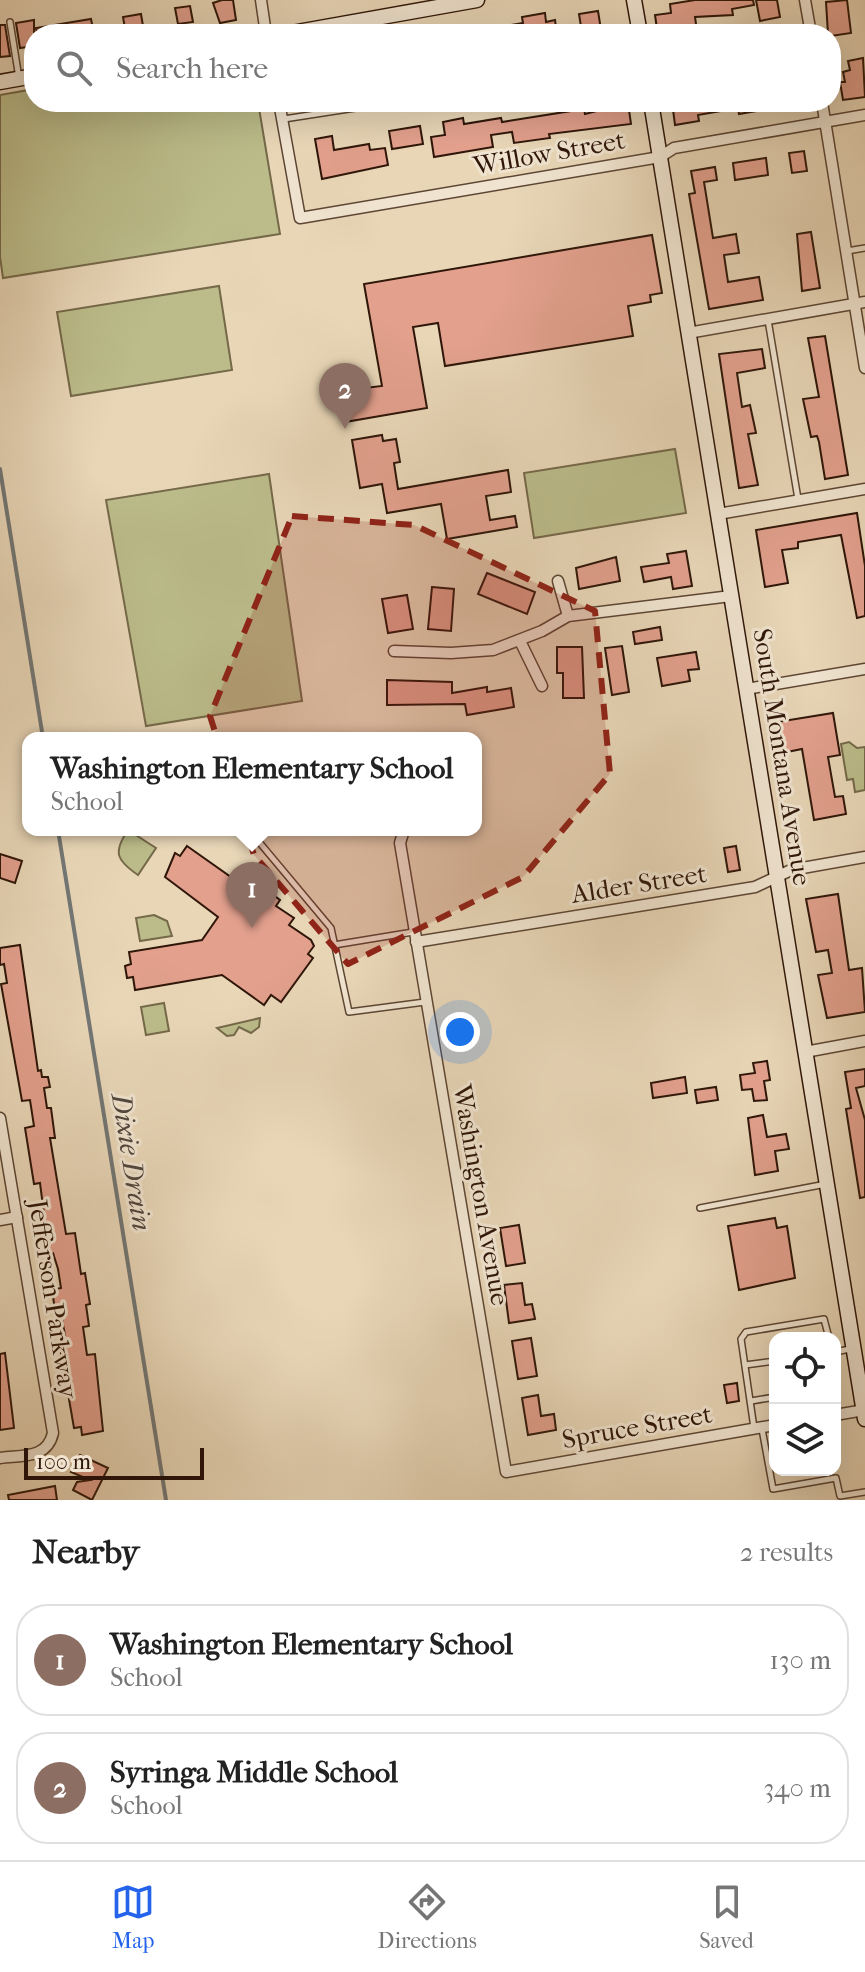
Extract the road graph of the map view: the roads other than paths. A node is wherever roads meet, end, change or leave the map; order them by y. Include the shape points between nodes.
1 (261, 0) edge
2 (477, 0) edge
3 (634, 0) edge
4 (805, 0) edge
5 (450, 2) edge
6 (10, 22) dead end
7 (265, 24) edge
8 (337, 24) edge
9 (638, 24) edge
10 (809, 24) edge
11 (24, 70) edge
12 (24, 77) edge
13 (0, 82) edge
14 (281, 112) edge
15 (332, 112) edge
16 (653, 112) edge
17 (824, 112) edge
18 (865, 115) edge
19 (283, 120) junction
20 (825, 122) junction
21 (660, 157) junction
22 (865, 248) edge
23 (846, 251) junction
24 (860, 303) edge
25 (768, 319) junction
26 (688, 333) junction
27 (865, 368) edge
28 (865, 489) edge
29 (798, 500) junction
30 (718, 514) junction
31 (558, 581) dead end
32 (731, 596) junction
33 (568, 616) junction
34 (520, 641) junction
35 (394, 651) dead end
36 (865, 669) edge
37 (542, 686) dead end
38 (746, 689) junction
39 (254, 836) edge
40 (402, 836) edge
41 (865, 857) edge
42 (777, 877) junction
43 (415, 937) junction
44 (334, 945) junction
45 (426, 1002) junction
46 (865, 1041) edge
47 (805, 1052) junction
48 (0, 1118) edge
49 (827, 1184) junction
50 (700, 1208) dead end
51 (17, 1217) junction
52 (0, 1220) edge
53 (827, 1332) edge
54 (853, 1349) junction
55 (841, 1351) edge
56 (769, 1362) edge
57 (745, 1365) junction
58 (769, 1398) edge
59 (751, 1401) junction
60 (864, 1413) edge
61 (841, 1415) edge
62 (769, 1426) edge
63 (758, 1428) junction
64 (5, 1457) edge
65 (506, 1472) joint
66 (865, 1492) edge

1 - 7 street
2 - 5 street
3 - 9 street
4 - 10 street
5 - 8 street
6 - 11 lane
12 - 13 street
14 - 19 street
15 - 19 lane
16 - 21 street, South Montana Avenue
17 - 20 street
18 - 20 street, Willow Street
19 - 21 street, Willow Street via 300,218
20 - 21 street, Willow Street via 674,148
20 - 23 street
21 - 26 street, South Montana Avenue
22 - 23 lane
23 - 24 street
24 - 25 street
24 - 27 street
25 - 26 street
25 - 29 lane
26 - 30 street, South Montana Avenue
28 - 29 street
29 - 30 street
30 - 32 street, South Montana Avenue
31 - 33 street
32 - 33 street
32 - 38 street, South Montana Avenue
33 - 34 street
34 - 35 street via 493,650
34 - 37 street
36 - 38 street
38 - 42 street, South Montana Avenue
39 - 44 lane via 331,928
40 - 43 street, Washington Avenue
41 - 42 street, Alder Street
42 - 43 street, Alder Street via 755,887
42 - 47 street, South Montana Avenue
43 - 44 lane
43 - 45 street, Washington Avenue
44 - 45 lane via 349,1012
45 - 65 street, Washington Avenue
46 - 47 street
47 - 49 street, South Montana Avenue
48 - 51 street, Jefferson Parkway
49 - 50 lane
49 - 54 street, South Montana Avenue
51 - 52 street
51 - 64 street, Jefferson Parkway via 53,1433 42,1453
53 - 57 lane via 824,1319 746,1332 741,1339
54 - 55 lane
54 - 60 street, South Montana Avenue
56 - 57 lane
57 - 59 lane
58 - 59 lane
59 - 63 lane
60 - 61 street
62 - 63 street, Spruce Street
63 - 65 street, Spruce Street
63 - 66 lane via 773,1489 836,1478 840,1496

